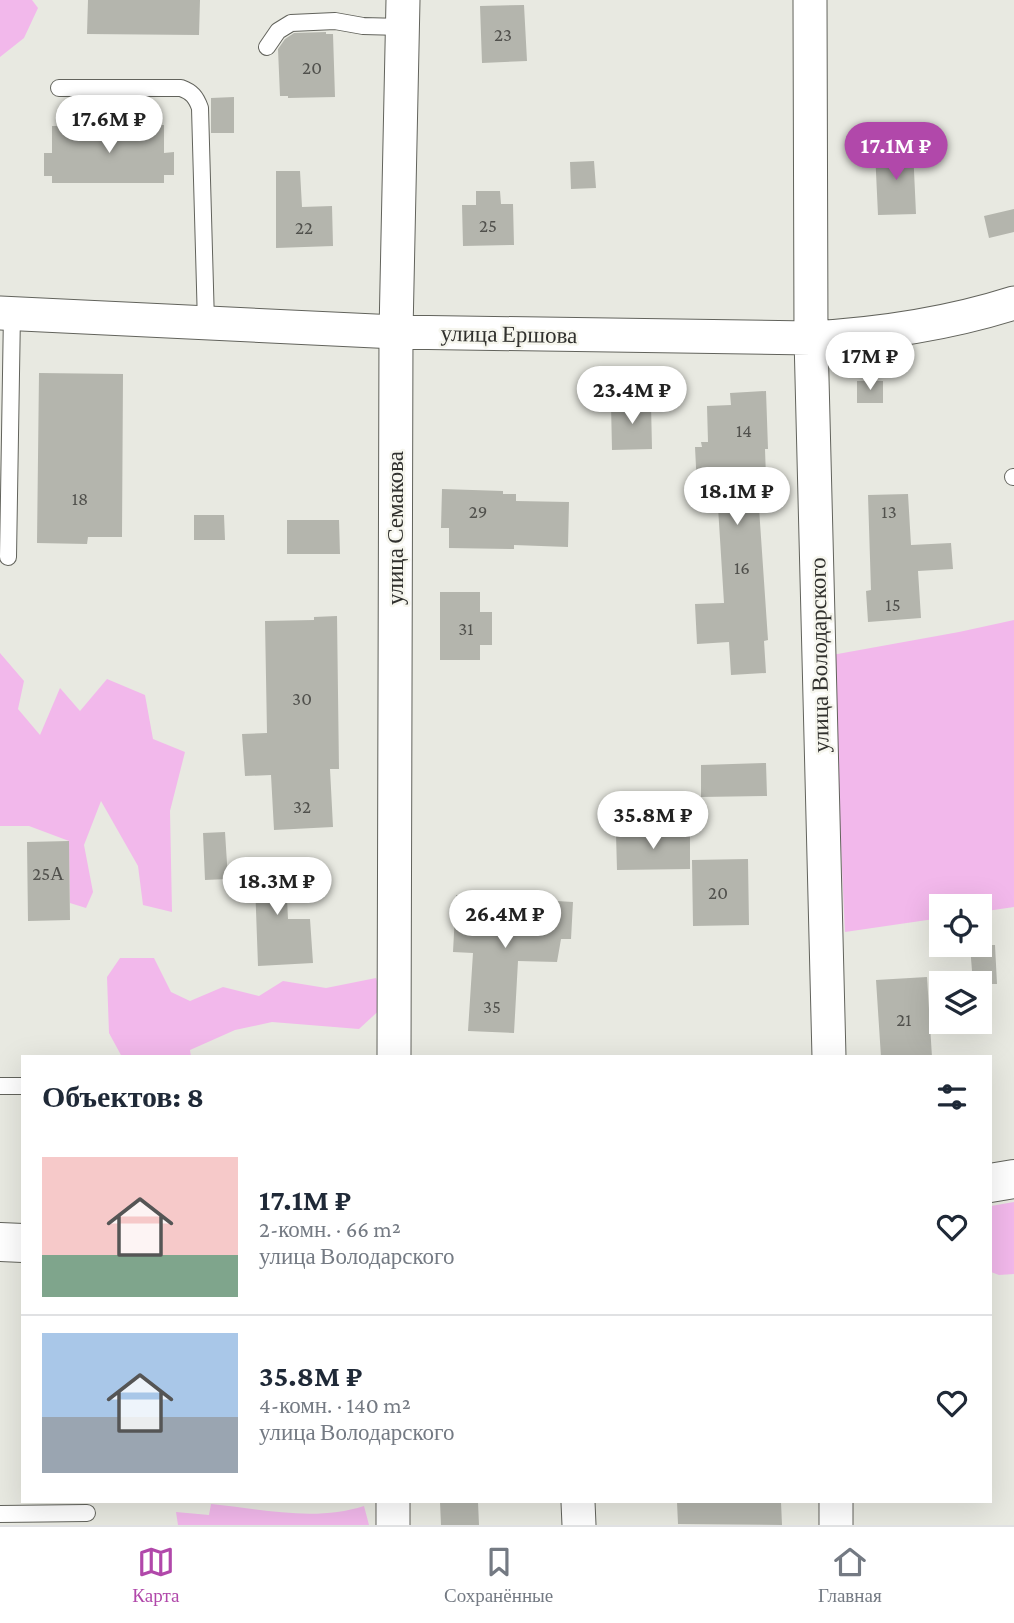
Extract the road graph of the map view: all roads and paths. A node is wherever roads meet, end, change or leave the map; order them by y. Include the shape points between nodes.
1 (810, 0) edge
2 (403, 13) edge
3 (267, 47) dead end
4 (59, 88) dead end
5 (1014, 303) edge
6 (6, 313) edge
7 (205, 324) junction
8 (396, 332) junction
9 (811, 338) junction
10 (8, 557) dead end
11 (394, 1055) edge
12 (829, 1055) edge
13 (0, 1086) edge
14 (21, 1086) edge
15 (1014, 1179) edge
16 (992, 1183) edge
17 (0, 1242) edge
18 (21, 1243) edge
19 (393, 1503) edge
20 (578, 1503) edge
21 (836, 1503) edge
22 (87, 1513) dead end
23 (0, 1514) edge
24 (393, 1525) edge
25 (579, 1525) edge
26 (836, 1525) edge

1 - 9 street, улица Володарского
2 - 3 lane via 363,26 335,21 291,23 278,31
2 - 8 street, улица Семакова
4 - 7 lane via 181,88 196,97 200,108
5 - 9 street, улица Ершова via 916,327
6 - 7 street, улица Ершова
6 - 10 lane
7 - 8 street, улица Ершова
8 - 9 street, улица Ершова
8 - 11 street, улица Семакова
9 - 12 street, улица Володарского
13 - 14 lane
15 - 16 street
17 - 18 street
19 - 24 street
20 - 25 street
21 - 26 street
22 - 23 lane

